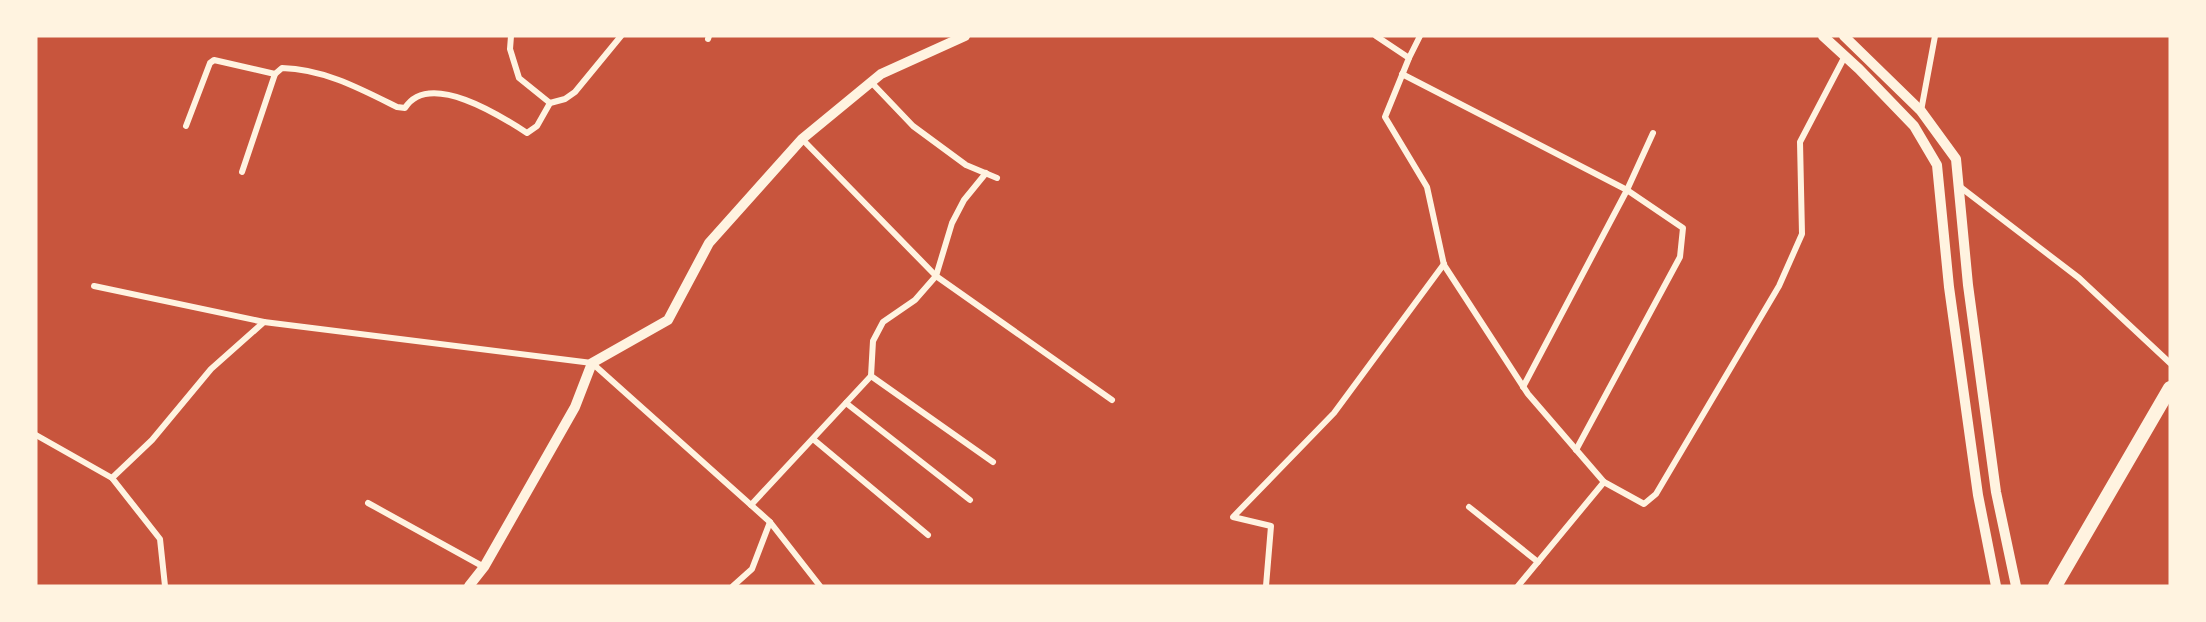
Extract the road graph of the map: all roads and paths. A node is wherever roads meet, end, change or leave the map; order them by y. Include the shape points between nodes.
1 (511, 36) edge
2 (621, 36) edge
3 (965, 36) edge
4 (1376, 36) edge
5 (1420, 36) edge
6 (1823, 36) edge
7 (1844, 36) edge
8 (1935, 36) edge
9 (1845, 56) junction
10 (1408, 58) junction
11 (275, 74) junction
12 (1402, 74) junction
13 (871, 82) junction
14 (550, 103) junction
15 (1922, 111) junction
16 (186, 126) dead end
17 (1653, 134) dead end
18 (802, 139) junction
19 (242, 172) dead end
20 (986, 173) junction
21 (997, 178) dead end
22 (1958, 185) junction
23 (1627, 190) junction
24 (1444, 264) junction
25 (936, 276) junction
26 (94, 286) dead end
27 (264, 322) junction
28 (592, 363) junction
29 (2170, 363) edge
30 (871, 376) junction
31 (1523, 387) junction
32 (2170, 388) edge
33 (1112, 399) dead end
34 (846, 403) junction
35 (36, 435) edge
36 (813, 439) junction
37 (1576, 450) junction
38 (993, 462) dead end
39 (112, 478) junction
40 (1604, 483) junction
41 (970, 500) dead end
42 (368, 503) dead end
43 (751, 505) junction
44 (1469, 507) dead end
45 (770, 522) junction
46 (928, 535) dead end
47 (1538, 562) junction
48 (484, 567) junction
49 (165, 586) edge
50 (469, 586) edge
51 (733, 586) edge
52 (820, 586) edge
53 (1266, 586) edge
54 (1518, 586) edge
55 (1996, 586) edge
56 (2016, 586) edge
57 (2055, 586) edge

1 - 14 street via 510,49 519,78
2 - 14 street via 575,92
3 - 13 street via 880,74
4 - 10 street
5 - 10 street
6 - 9 street
7 - 15 street
8 - 15 street
9 - 40 street via 1800,142 1802,234 1779,286 1656,494 1644,504
9 - 55 street via 1914,126 1937,165 1976,483
10 - 12 street
11 - 14 street via 282,68 316,73 405,108 411,99 422,95 457,96 527,133 537,126
11 - 16 street via 214,60
11 - 19 street
12 - 23 street
12 - 24 street via 1385,117 1427,187
13 - 18 street
13 - 20 street via 913,126 966,165
15 - 22 street via 1956,159
17 - 23 street
18 - 25 street
18 - 28 street via 709,243 668,320
20 - 21 street
20 - 25 street via 964,200 952,224
22 - 29 street via 2079,278
22 - 56 street via 1996,492
23 - 31 street
23 - 37 street via 1683,228 1680,257
24 - 31 street
24 - 53 street via 1334,413 1233,517 1271,526
25 - 30 street via 915,300 883,322 873,340
25 - 33 street
26 - 27 street
27 - 28 street
27 - 39 street via 211,369 152,440
28 - 43 street
28 - 48 street via 575,406
30 - 34 street
30 - 38 street
31 - 37 street
32 - 57 main road
34 - 36 street
34 - 41 street
35 - 39 street
36 - 43 street
36 - 46 street
37 - 40 street
39 - 49 street via 160,539
40 - 47 street
42 - 48 street
43 - 45 street
44 - 47 street
45 - 51 street via 752,569
45 - 52 street
47 - 54 street
48 - 50 street

